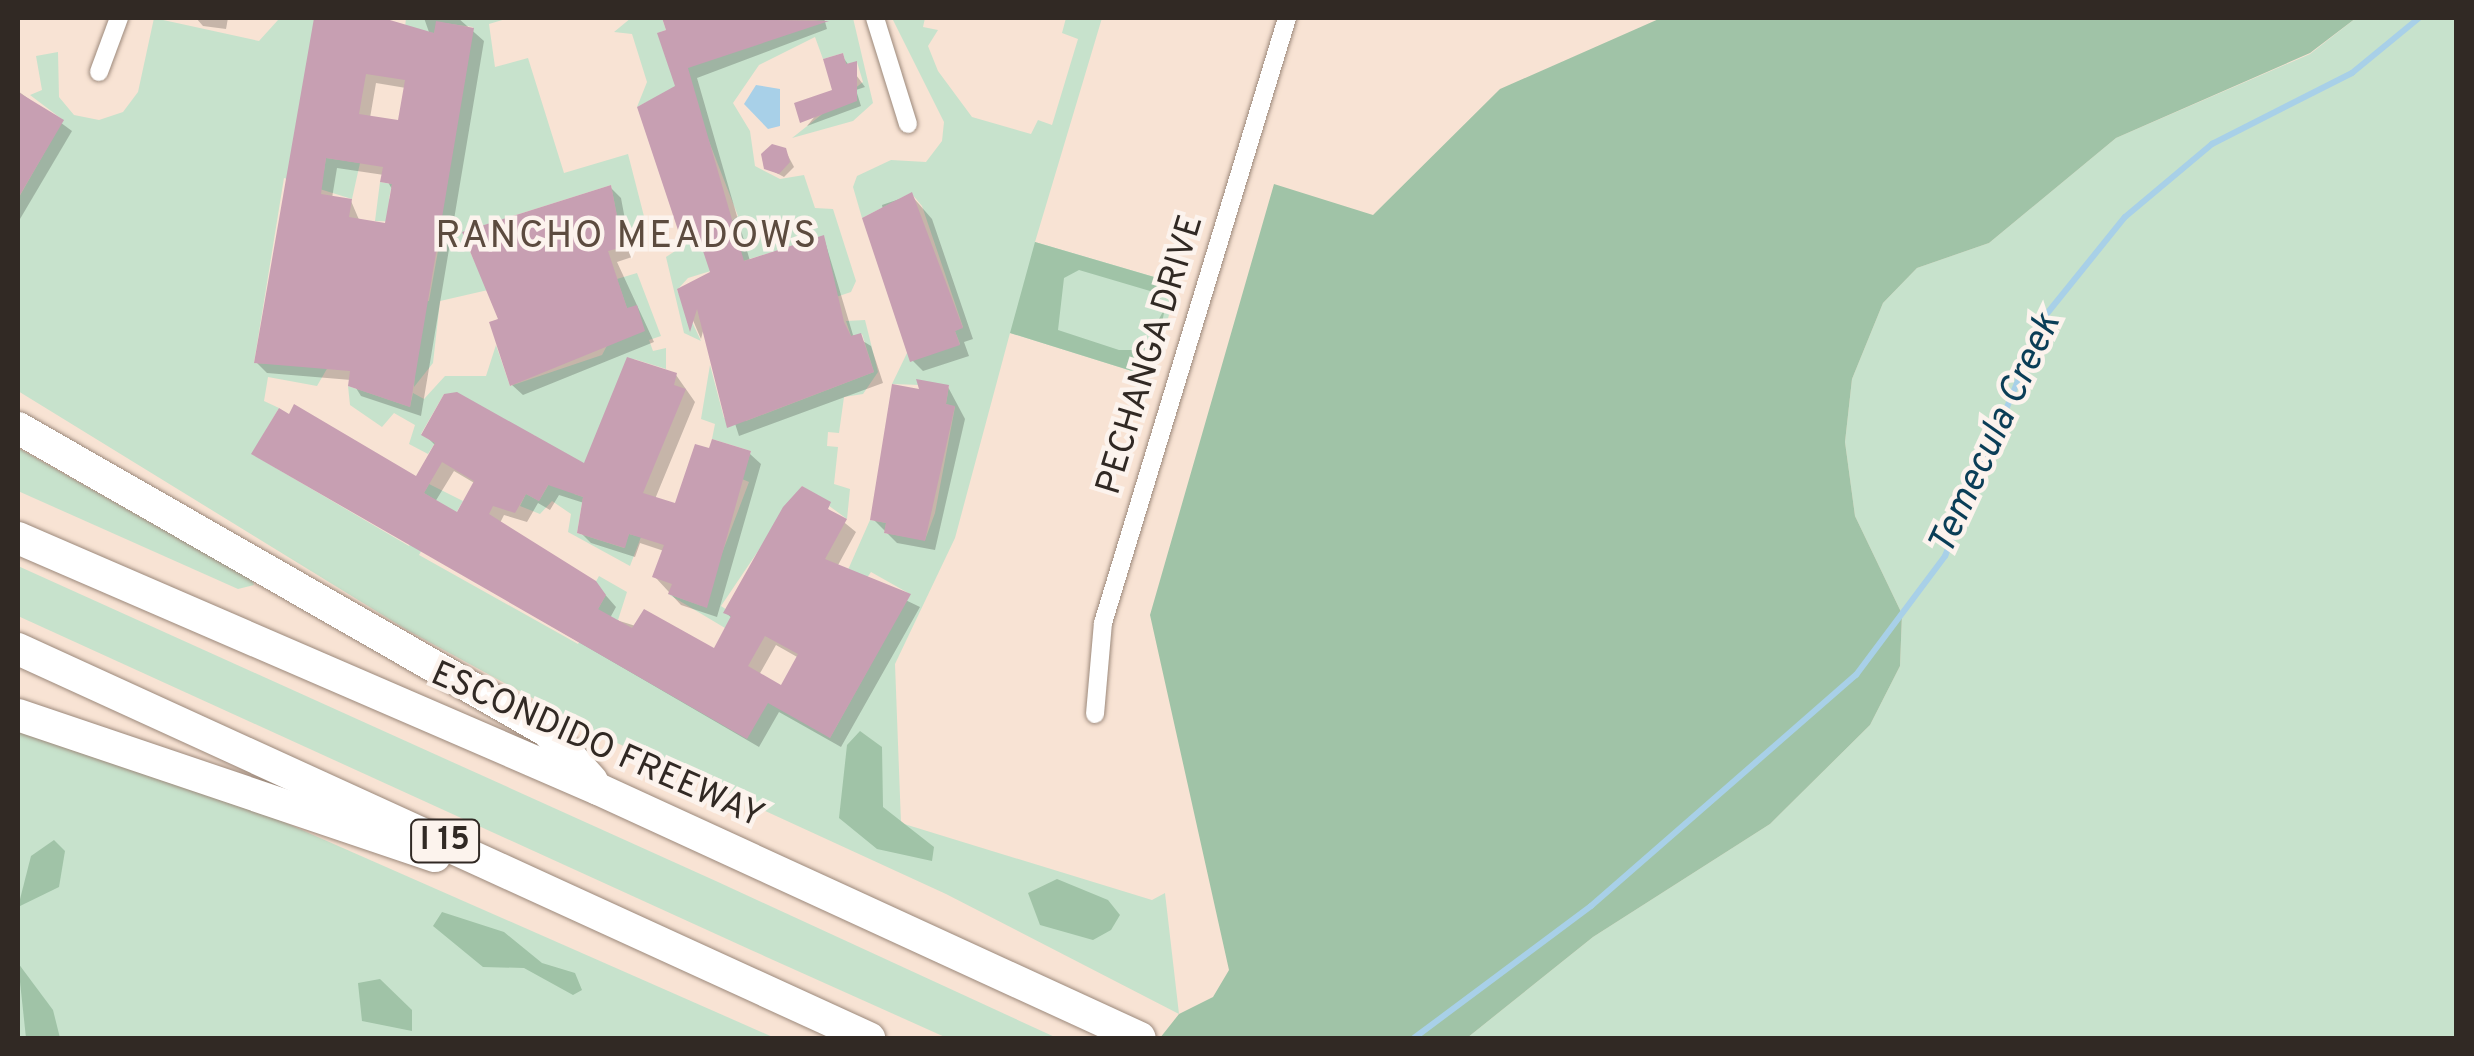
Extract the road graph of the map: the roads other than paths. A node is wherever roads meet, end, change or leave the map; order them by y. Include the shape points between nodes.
1 (118, 18) edge
2 (875, 18) edge
3 (1287, 18) edge
4 (99, 72) dead end
5 (908, 124) dead end
6 (18, 428) edge
7 (18, 538) edge
8 (18, 649) edge
9 (1096, 714) dead end
10 (18, 715) edge
11 (598, 788) junction
12 (595, 911) junction
13 (869, 1038) edge
14 (1140, 1038) edge

1 - 4 street
2 - 5 street
3 - 9 street, PECHANGA DRIVE via 1103,622
6 - 11 highway via 547,731
7 - 11 highway, ESCONDIDO FREEWAY
8 - 12 highway, I 15
10 - 12 highway
11 - 14 highway, ESCONDIDO FREEWAY
12 - 13 highway, I 15

